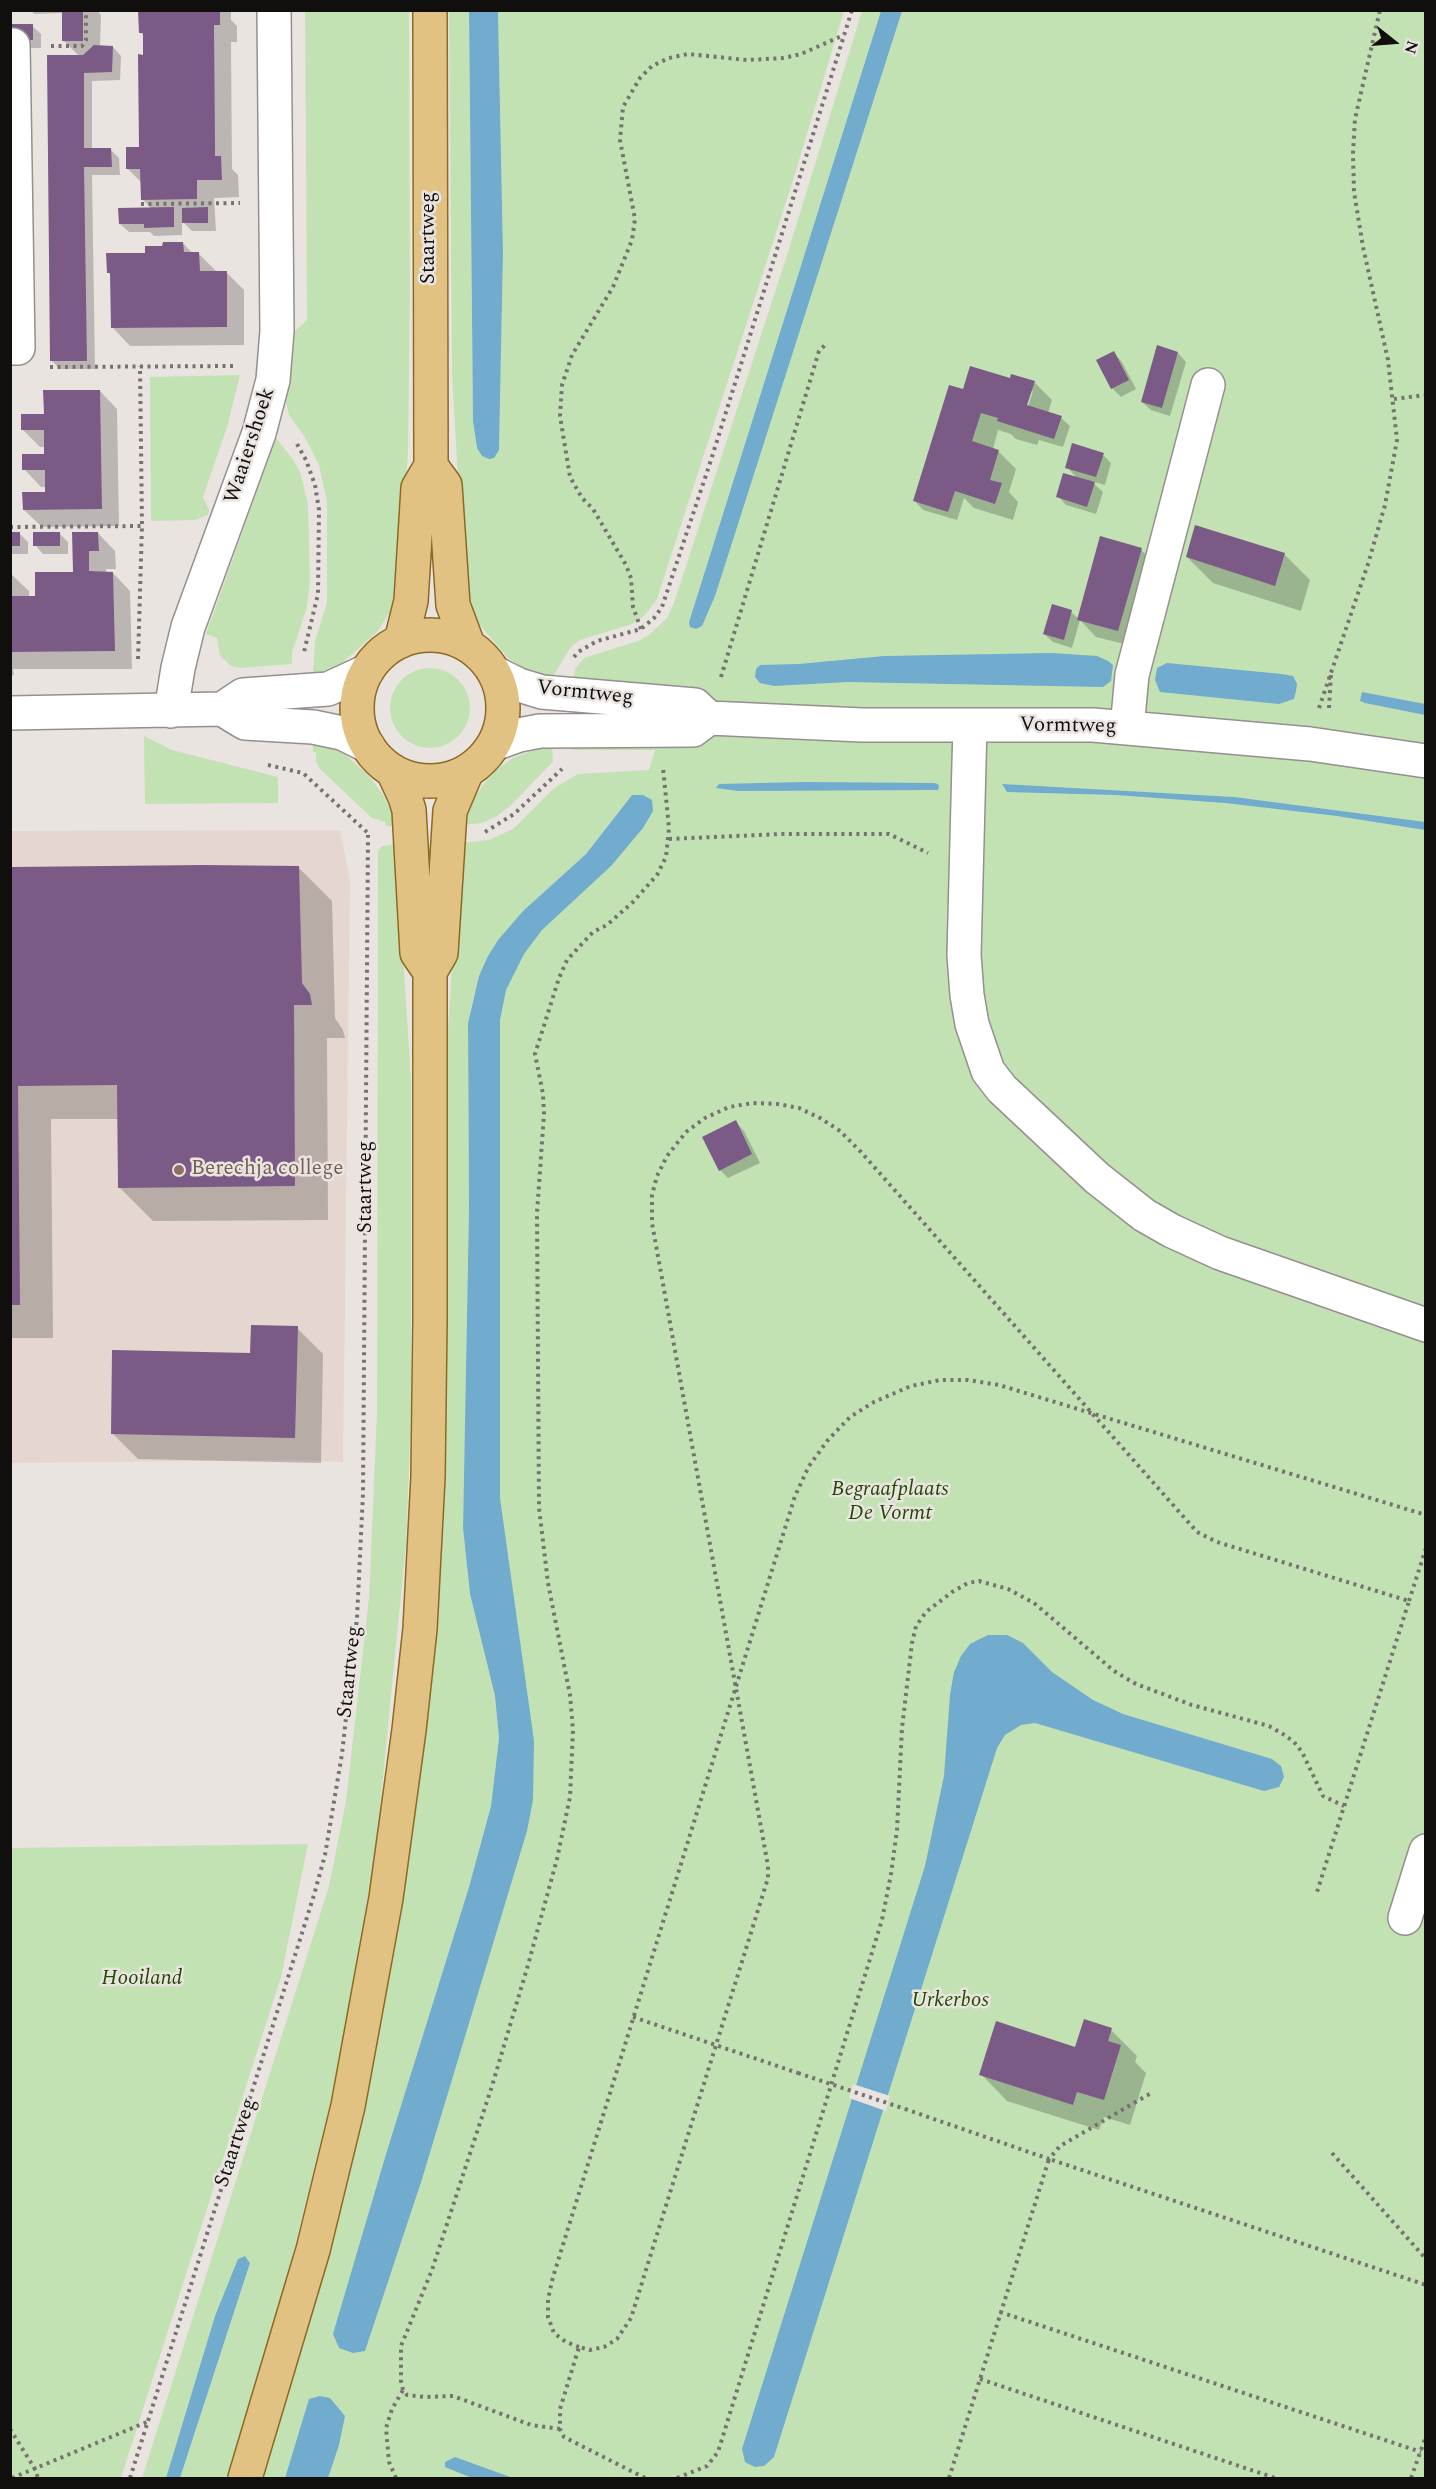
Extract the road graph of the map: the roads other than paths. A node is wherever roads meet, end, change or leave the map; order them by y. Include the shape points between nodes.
1 (274, 10) edge
2 (430, 10) edge
3 (13, 45) road end
4 (10, 348) edge
5 (1208, 385) dead end
6 (431, 466) junction
7 (401, 641) junction
8 (468, 645) junction
9 (367, 671) junction
10 (495, 673) junction
11 (171, 711) junction
12 (10, 713) edge
13 (233, 716) junction
14 (709, 718) junction
15 (970, 725) junction
16 (1127, 728) junction
17 (494, 744) junction
18 (368, 746) junction
19 (1425, 761) edge
20 (393, 771) junction
21 (466, 773) junction
22 (430, 972) junction
23 (1425, 1325) edge
24 (1425, 1851) edge
25 (1405, 1918) dead end
26 (245, 2478) edge

1 - 11 street, Waaiershoek via 277,319 270,393 188,627
2 - 6 main road, Staartweg
3 - 4 street via 18,348
5 - 16 street via 1132,675
6 - 7 main road, Staartweg via 418,488 411,601
6 - 8 main road, Staartweg via 445,485 453,605
7 - 8 main road via 435,635
7 - 9 main road
8 - 10 main road
9 - 13 street via 328,688 243,695
9 - 18 main road via 357,709
10 - 14 street, Vormtweg via 519,686 542,692 695,705
10 - 17 main road via 504,708
11 - 12 street
11 - 13 street
13 - 18 street via 342,733
14 - 15 street, Vormtweg
14 - 17 street, Vormtweg via 693,730 540,731
15 - 16 street, Vormtweg
15 - 23 street via 964,955 967,995 988,1071 1002,1089 1097,1178 1144,1215 1220,1252
16 - 19 street, Vormtweg via 1312,736
17 - 21 main road
18 - 20 main road
20 - 21 main road via 429,781
20 - 22 main road via 408,810 417,953
21 - 22 main road via 450,811 441,953
22 - 26 main road via 428,1467 423,1580 409,1730 386,1898 348,2106 313,2250
24 - 25 street

